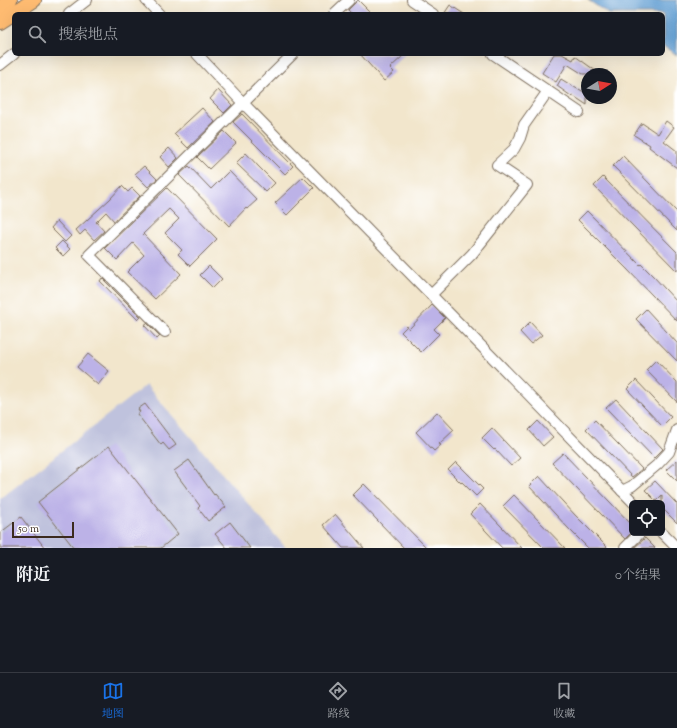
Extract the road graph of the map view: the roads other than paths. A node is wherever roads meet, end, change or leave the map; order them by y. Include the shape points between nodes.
1 (10, 0) edge
2 (34, 0) edge
3 (37, 0) edge
4 (87, 0) edge
5 (146, 0) edge
6 (349, 0) edge
7 (412, 0) edge
8 (0, 8) edge
9 (15, 12) edge
10 (22, 12) edge
11 (71, 12) edge
12 (157, 12) edge
13 (336, 12) edge
14 (430, 12) edge
15 (12, 14) edge
16 (12, 21) edge
17 (0, 22) edge
18 (0, 30) edge
19 (12, 56) edge
20 (199, 56) edge
21 (291, 56) edge
22 (496, 56) edge
23 (0, 65) edge
24 (548, 90) junction
25 (243, 103) junction
26 (579, 112) dead end
27 (431, 295) junction
28 (165, 332) dead end
29 (677, 430) edge
30 (622, 491) junction
31 (631, 500) edge
32 (665, 535) edge
33 (637, 536) edge
34 (624, 548) edge
35 (677, 548) edge

1 - 8 highway
2 - 9 highway
3 - 10 street
4 - 11 street
5 - 12 street
6 - 13 street
7 - 14 street
15 - 17 highway
16 - 18 street
19 - 23 street
20 - 25 street
21 - 25 street
22 - 24 street
24 - 26 street
24 - 27 street via 524,125 514,149 497,165 527,185 472,254
25 - 27 street
25 - 28 street via 89,255
27 - 30 street
29 - 30 street via 669,452 632,486
30 - 31 street
32 - 35 street
33 - 34 street

